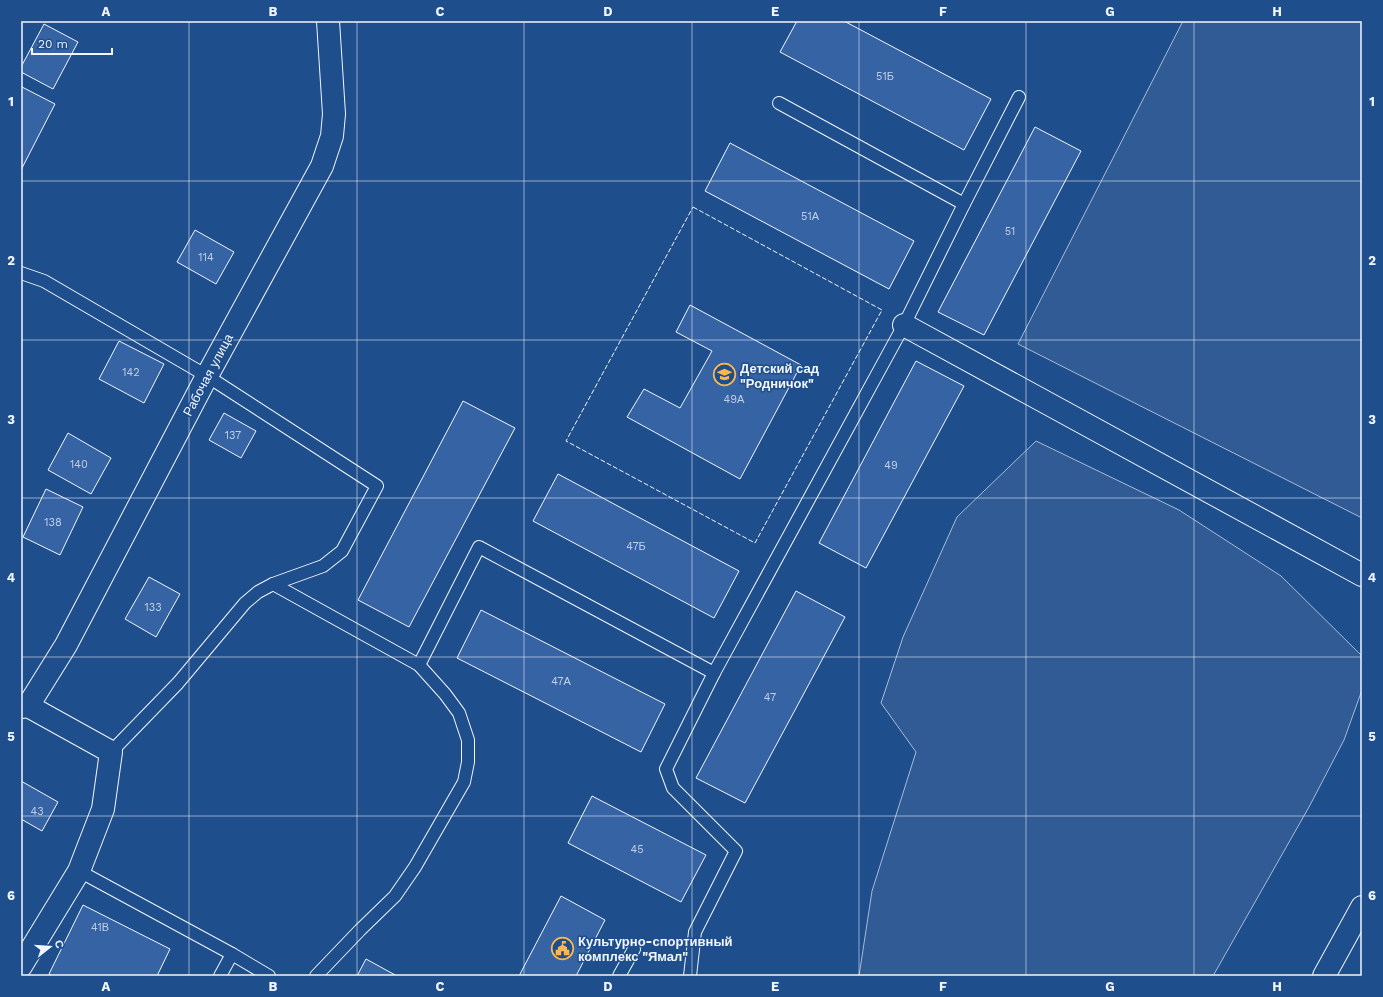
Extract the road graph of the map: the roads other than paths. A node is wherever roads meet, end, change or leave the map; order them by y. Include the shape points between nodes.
1 (328, 21) edge
2 (1019, 98) dead end
3 (780, 103) dead end
4 (964, 204) junction
5 (21, 273) edge
6 (904, 325) junction
7 (207, 376) junction
8 (1362, 575) edge
9 (273, 584) junction
10 (419, 665) junction
11 (714, 674) junction
12 (25, 706) edge
13 (111, 752) junction
14 (79, 871) junction
15 (1362, 906) edge
16 (634, 949) dead end
17 (232, 954) junction
18 (21, 966) edge
19 (220, 976) edge
20 (269, 976) edge
21 (316, 976) edge
22 (619, 976) edge
23 (690, 976) edge
24 (1324, 976) edge

1 - 7 street, Рабочая улица via 334,114 332,136 322,166
2 - 4 lane
3 - 4 lane
4 - 6 lane
5 - 7 lane via 44,281
6 - 8 street
6 - 11 lane
7 - 9 lane via 377,486 342,551 324,566
7 - 12 street, Рабочая улица via 66,645
9 - 10 lane
9 - 13 lane via 245,603 178,683
10 - 11 lane via 479,547
10 - 21 lane via 459,713 468,740 468,762 464,782 415,867 395,896
11 - 23 lane via 666,769 673,788 736,851 695,932
12 - 13 street
13 - 14 street via 103,809
14 - 17 lane
14 - 18 street
15 - 24 street
16 - 22 lane
17 - 19 lane
17 - 20 lane

